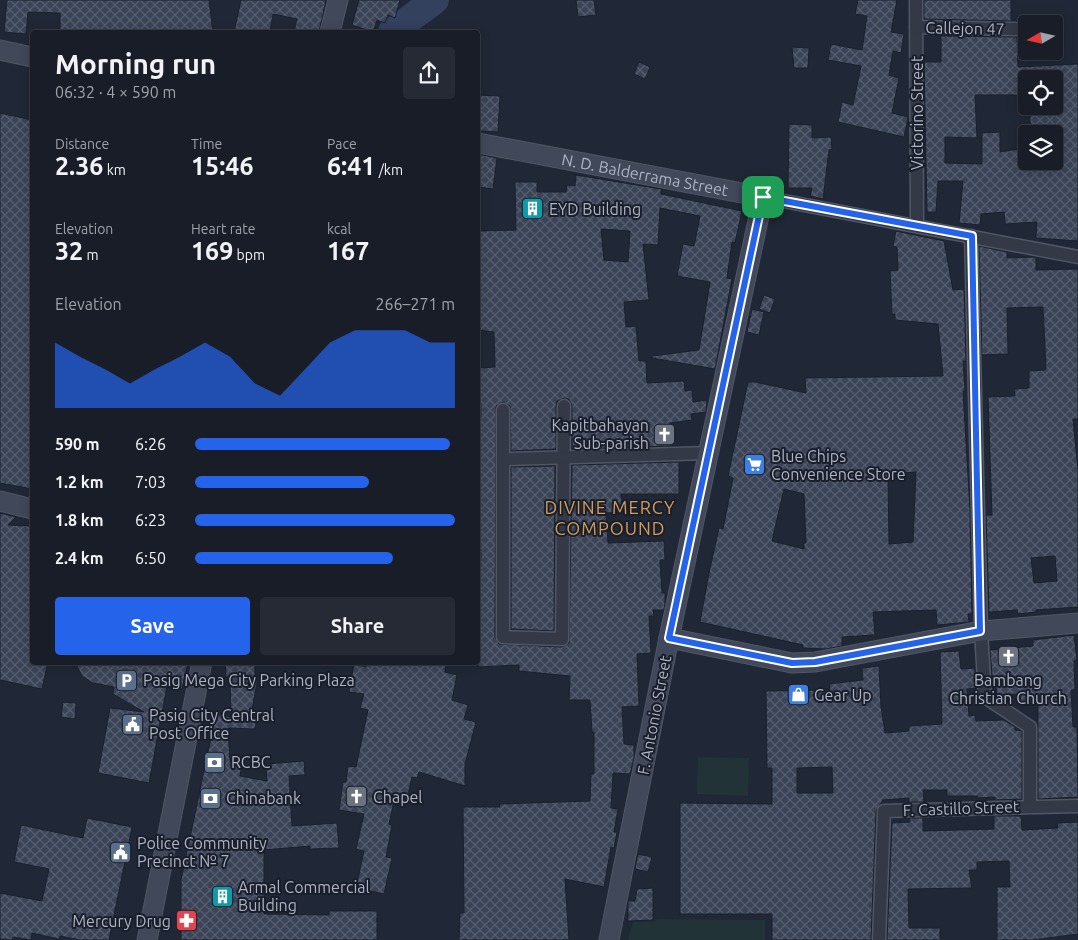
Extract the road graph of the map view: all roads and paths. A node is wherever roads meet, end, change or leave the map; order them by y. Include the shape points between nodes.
1 (338, 0) edge
2 (347, 0) edge
3 (916, 0) edge
4 (916, 27) junction
5 (1015, 29) dead end
6 (330, 30) edge
7 (340, 30) edge
8 (0, 50) edge
9 (30, 57) edge
10 (480, 145) edge
11 (763, 197) junction
12 (917, 226) junction
13 (972, 236) junction
14 (1078, 257) edge
15 (564, 406) dead end
16 (503, 410) dead end
17 (709, 452) junction
18 (564, 456) junction
19 (504, 459) junction
20 (0, 501) edge
21 (30, 508) edge
22 (1078, 622) edge
23 (980, 631) junction
24 (669, 638) junction
25 (201, 665) edge
26 (1030, 806) junction
27 (1078, 806) edge
28 (147, 940) edge
29 (609, 940) edge
30 (880, 940) edge

1 - 6 street
2 - 7 street
3 - 4 street, Victorino Street
4 - 5 street, Callejon 47
4 - 12 street, Victorino Street
8 - 9 street
10 - 11 street, N. D. Balderrama Street
11 - 12 street, N. D. Balderrama Street
11 - 17 street, F. Antonio Street
12 - 13 street, N. D. Balderrama Street
13 - 14 street, N. D. Balderrama Street
13 - 23 street
15 - 18 street
16 - 19 street
17 - 18 street
17 - 24 street, F. Antonio Street
18 - 19 street
18 - 19 street via 562,639 503,637
20 - 21 street
22 - 23 street
23 - 24 street via 880,652 800,663
23 - 26 street via 985,696 1030,727
24 - 29 street, F. Antonio Street
25 - 28 street
26 - 27 street, F. Castillo Street
26 - 30 street, F. Castillo Street via 884,811

